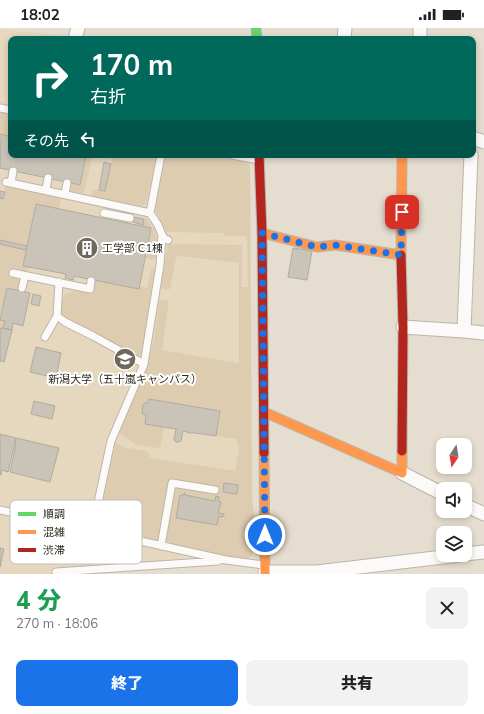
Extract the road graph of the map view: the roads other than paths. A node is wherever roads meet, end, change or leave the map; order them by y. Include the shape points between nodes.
1 (160, 158) edge
2 (259, 158) edge
3 (402, 158) edge
4 (470, 158) edge
5 (14, 171) dead end
6 (48, 178) dead end
7 (67, 183) dead end
8 (46, 190) junction
9 (65, 194) junction
10 (106, 203) junction
11 (150, 213) junction
12 (130, 218) dead end
13 (262, 233) junction
14 (401, 255) junction
15 (12, 273) dead end
16 (28, 274) junction
17 (56, 279) junction
18 (91, 282) dead end
19 (22, 288) dead end
20 (57, 316) junction
21 (403, 327) junction
22 (464, 330) junction
23 (484, 333) edge
24 (45, 337) dead end
25 (144, 364) junction
26 (264, 412) junction
27 (402, 473) junction
28 (215, 490) dead end
29 (436, 490) edge
30 (99, 500) edge
31 (472, 508) edge
32 (0, 510) edge
33 (10, 512) edge
34 (484, 514) edge
35 (142, 542) edge
36 (162, 546) junction
37 (484, 552) edge
38 (472, 553) edge
39 (436, 558) edge
40 (226, 560) junction
41 (265, 570) edge
42 (56, 574) edge

1 - 11 lane
2 - 13 street
3 - 14 street
4 - 22 street
5 - 8 lane via 9,182
6 - 8 lane
7 - 9 lane
8 - 9 lane
9 - 10 lane
10 - 11 lane
10 - 12 lane via 103,215
11 - 25 lane via 165,237
13 - 14 street via 317,247 335,245
13 - 26 street
14 - 21 street
15 - 16 lane
16 - 17 lane
16 - 19 lane
17 - 18 lane via 77,282 90,289
17 - 20 lane
20 - 24 lane
20 - 25 lane
21 - 22 street
21 - 27 street
22 - 23 street
25 - 30 lane via 111,441
26 - 27 street
26 - 41 street
27 - 29 street
28 - 36 lane via 172,483
31 - 34 street
32 - 33 lane
35 - 36 lane
36 - 40 lane
37 - 38 street
39 - 41 street via 317,572
40 - 41 lane
40 - 42 lane

